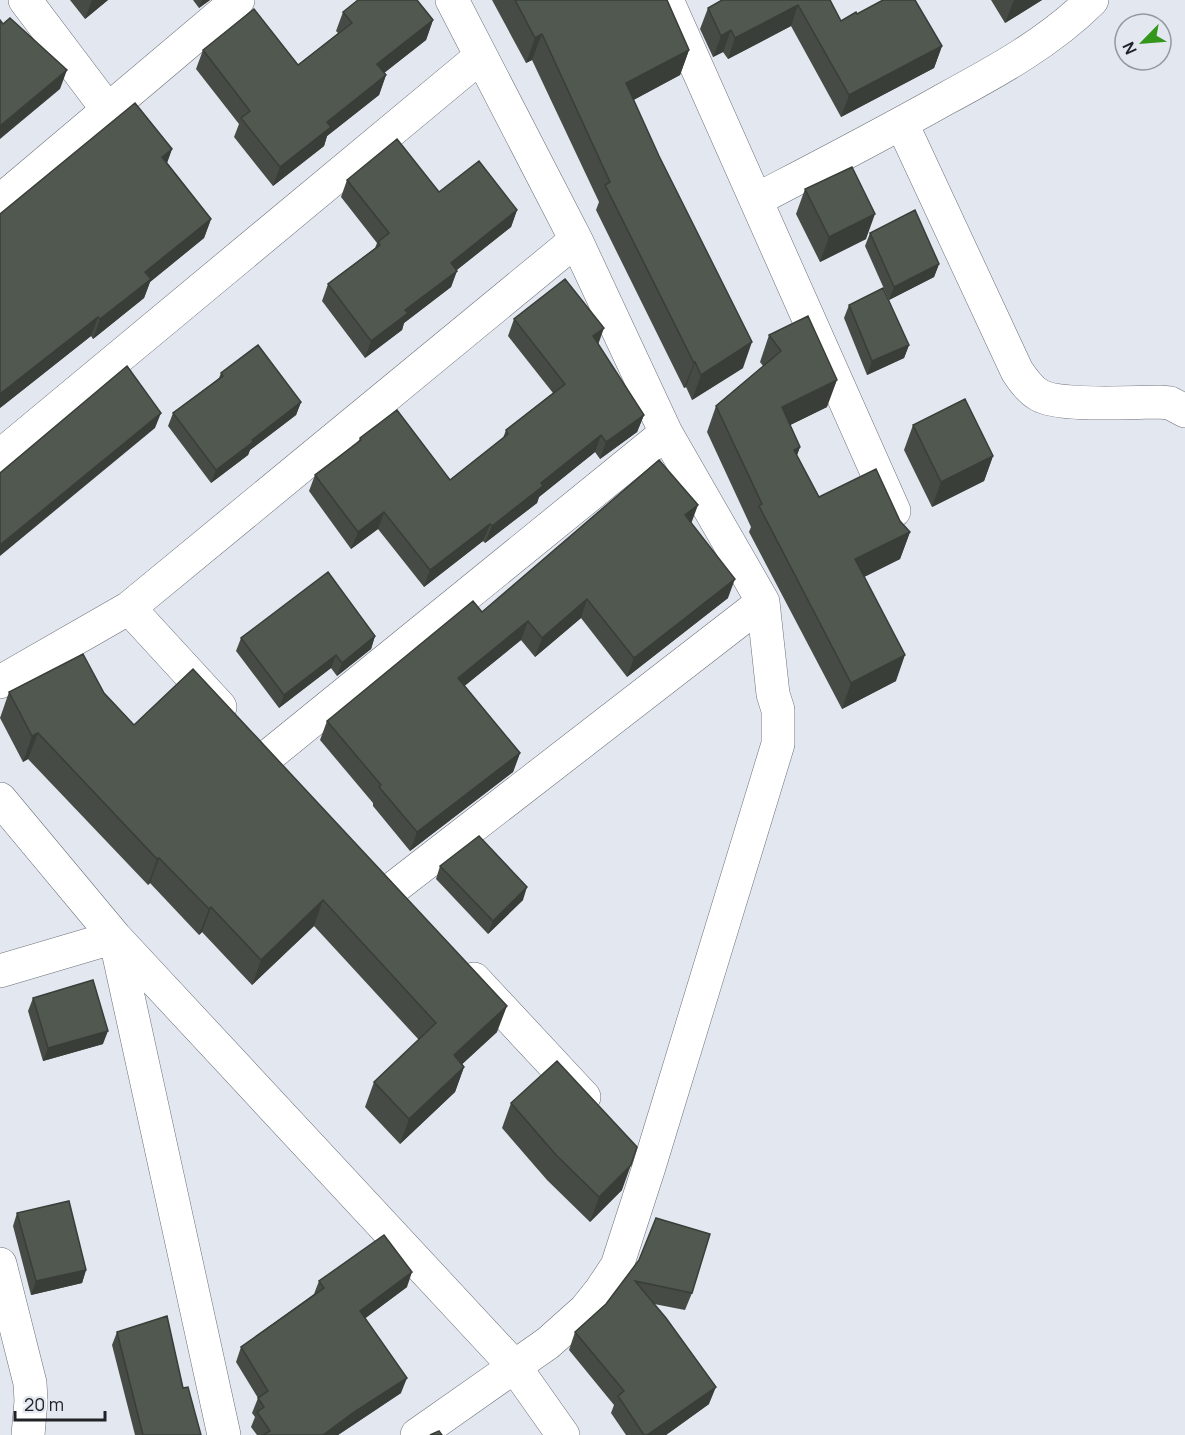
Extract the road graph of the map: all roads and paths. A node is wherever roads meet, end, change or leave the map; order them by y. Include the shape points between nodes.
1 (25, 0) edge
2 (238, 0) edge
3 (452, 0) edge
4 (667, 0) edge
5 (1092, 0) edge
6 (480, 57) junction
7 (108, 110) junction
8 (902, 124) junction
9 (756, 200) junction
10 (0, 201) edge
11 (576, 240) junction
12 (1185, 411) edge
13 (666, 433) junction
14 (0, 456) edge
15 (907, 540) edge
16 (763, 602) junction
17 (129, 608) junction
18 (0, 682) edge
19 (253, 742) junction
20 (290, 782) edge
21 (0, 799) edge
22 (368, 865) edge
23 (115, 937) junction
24 (456, 959) edge
25 (0, 971) edge
26 (601, 1115) edge
27 (625, 1141) edge
28 (649, 1167) junction
29 (0, 1264) edge
30 (515, 1367) junction
31 (28, 1435) edge
32 (225, 1435) edge
33 (417, 1435) edge
34 (563, 1435) edge

1 - 7 street
2 - 7 street
3 - 6 street
4 - 9 street
5 - 8 street via 1031,50
6 - 11 street
6 - 14 street
7 - 10 street
8 - 9 street
8 - 12 street via 1017,371 1028,386 1056,402 1159,402
9 - 15 street
11 - 13 street
11 - 17 street
13 - 16 street
13 - 19 street
16 - 22 street via 399,899
16 - 28 street via 778,710 778,744
17 - 18 street
17 - 19 street
19 - 20 street
21 - 23 street
23 - 25 street
23 - 30 street
23 - 32 street
24 - 26 street
27 - 28 street
28 - 30 street via 617,1266 601,1290 585,1310
29 - 31 street via 30,1383
30 - 33 street
30 - 34 street

